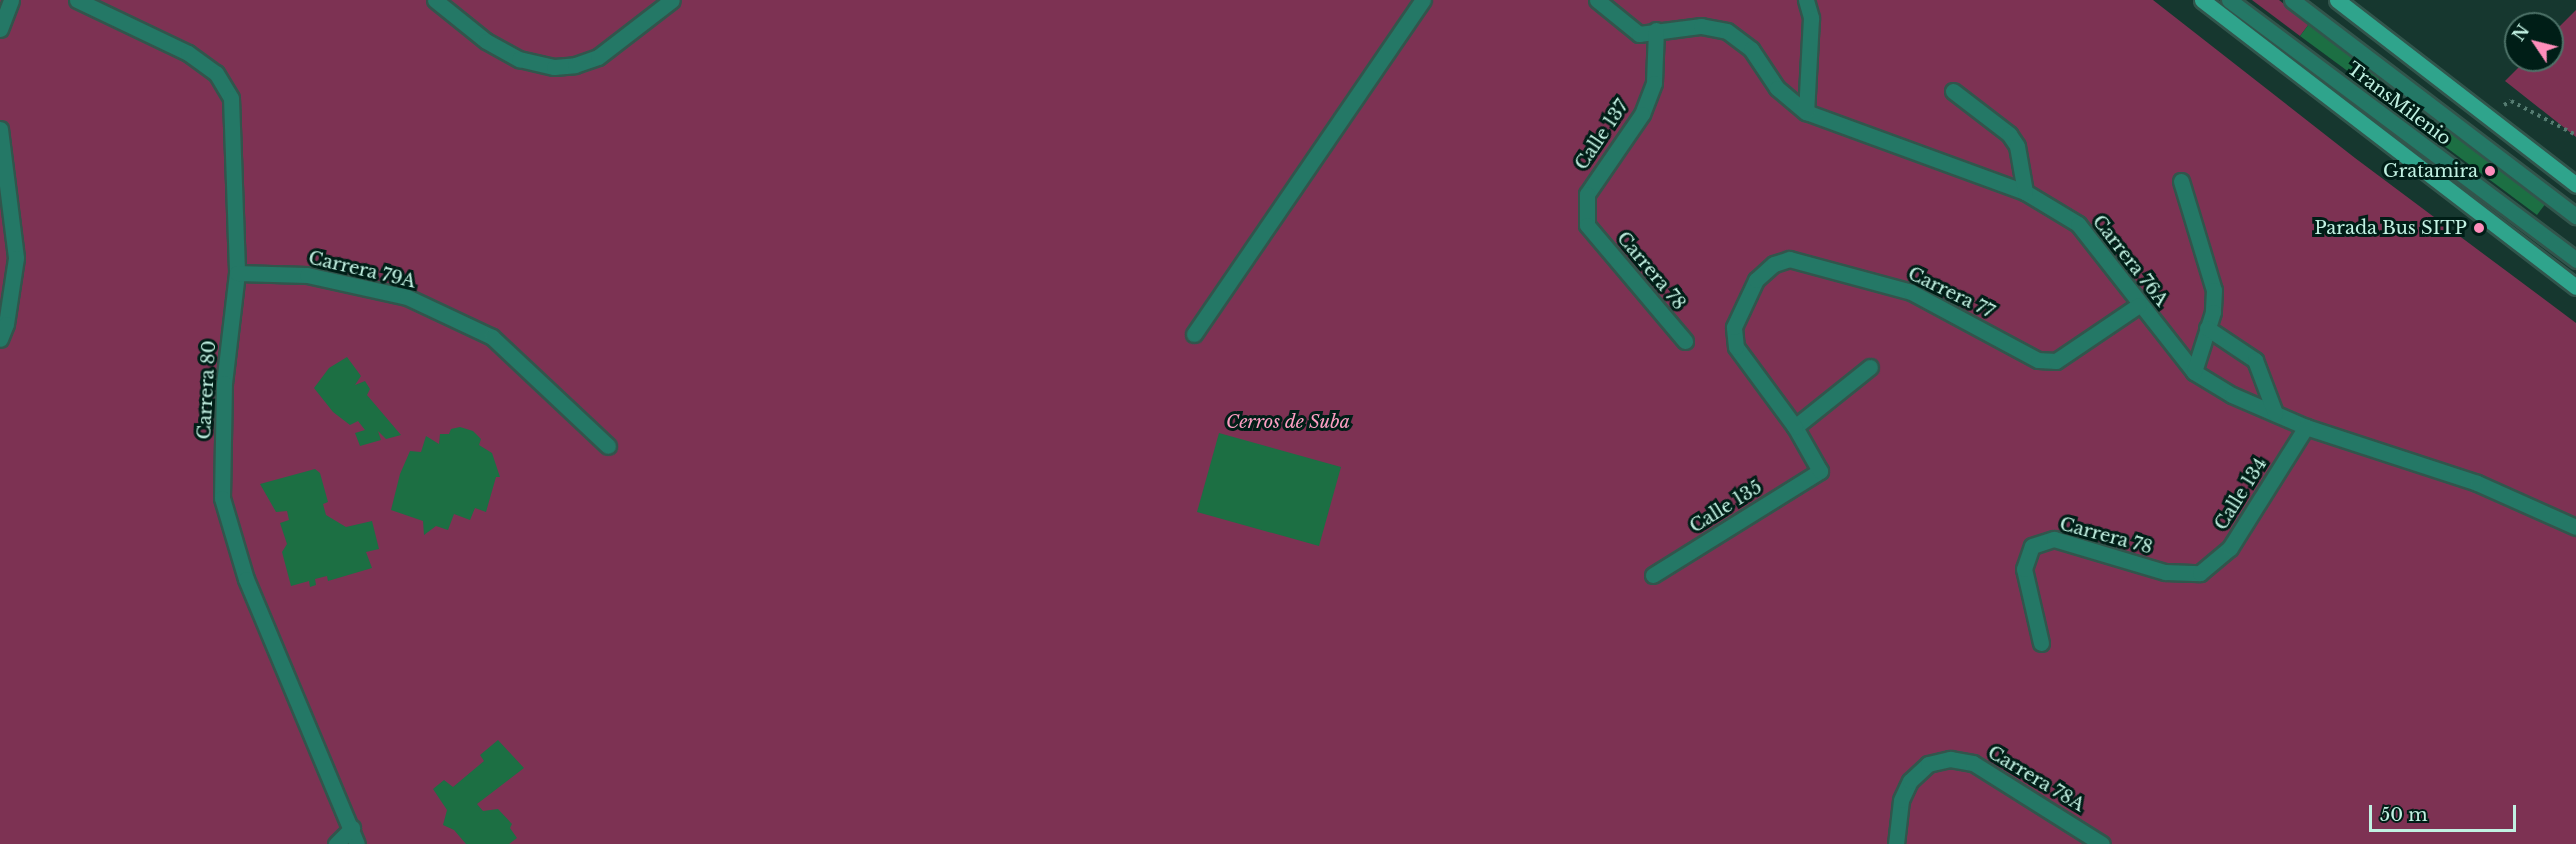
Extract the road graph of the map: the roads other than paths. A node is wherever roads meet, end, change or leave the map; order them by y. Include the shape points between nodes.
1 (11, 0) edge
2 (77, 0) edge
3 (435, 0) edge
4 (672, 0) edge
5 (1423, 0) edge
6 (1597, 0) edge
7 (1806, 0) edge
8 (2202, 0) edge
9 (2229, 0) edge
10 (2292, 0) edge
11 (2337, 0) edge
12 (0, 29) edge
13 (1656, 30) junction
14 (1953, 91) dead end
15 (1806, 112) junction
16 (0, 129) edge
17 (2181, 181) dead end
18 (2576, 184) edge
19 (2025, 192) junction
20 (2576, 216) edge
21 (1587, 225) joint
22 (2576, 260) edge
23 (237, 273) junction
24 (2576, 287) edge
25 (2139, 305) junction
26 (2207, 328) junction
27 (1194, 334) dead end
28 (0, 339) edge
29 (1685, 341) dead end
30 (1870, 367) dead end
31 (2194, 372) junction
32 (2275, 413) junction
33 (1795, 427) junction
34 (2306, 427) junction
35 (608, 446) dead end
36 (2576, 527) edge
37 (2200, 573) joint
38 (1653, 575) dead end
39 (2041, 643) dead end
40 (352, 828) junction
41 (336, 844) edge
42 (357, 844) edge
43 (1896, 844) edge
44 (2102, 844) edge

1 - 12 street
2 - 23 street, Carrera 80 via 188,53 216,73 231,98
3 - 4 street via 486,41 519,59 554,67 598,57
5 - 27 street
6 - 13 street, Carrera 76A via 1639,34
7 - 15 street via 1811,18
8 - 24 main road
9 - 22 street, TransMilenio
10 - 20 street, TransMilenio
11 - 18 main road
13 - 15 street, Carrera 76A via 1701,26 1727,31 1752,50 1777,88
13 - 21 street, Calle 137 via 1654,83 1642,114 1587,194
14 - 19 street via 2009,134 2017,146
15 - 19 street, Carrera 76A
16 - 28 street via 16,258
17 - 26 street via 2214,290
19 - 25 street, Carrera 76A via 2078,224 2116,269
21 - 29 street, Carrera 78
23 - 35 street, Carrera 79A via 307,274 418,302 492,337
23 - 40 street, Carrera 80 via 224,383 222,498 246,579
25 - 31 street, Carrera 76A
25 - 33 street, Carrera 77 via 2056,361 2038,360 1911,292 1789,260 1774,264 1756,280 1734,327 1736,347
26 - 31 street
26 - 32 street via 2255,360
30 - 33 street
31 - 32 street, Carrera 76A via 2232,395
32 - 34 street, Carrera 76A
33 - 38 street, Calle 135 via 1820,471
34 - 36 street, Carrera 76A via 2477,483
34 - 37 street, Calle 134 via 2230,548
37 - 39 street, Carrera 78 via 2165,572 2054,539 2042,540 2032,546 2024,569
40 - 41 street
40 - 42 street, Carrera 80
43 - 44 street, Carrera 78A via 1900,800 1910,781 1928,764 1950,759 1973,763

